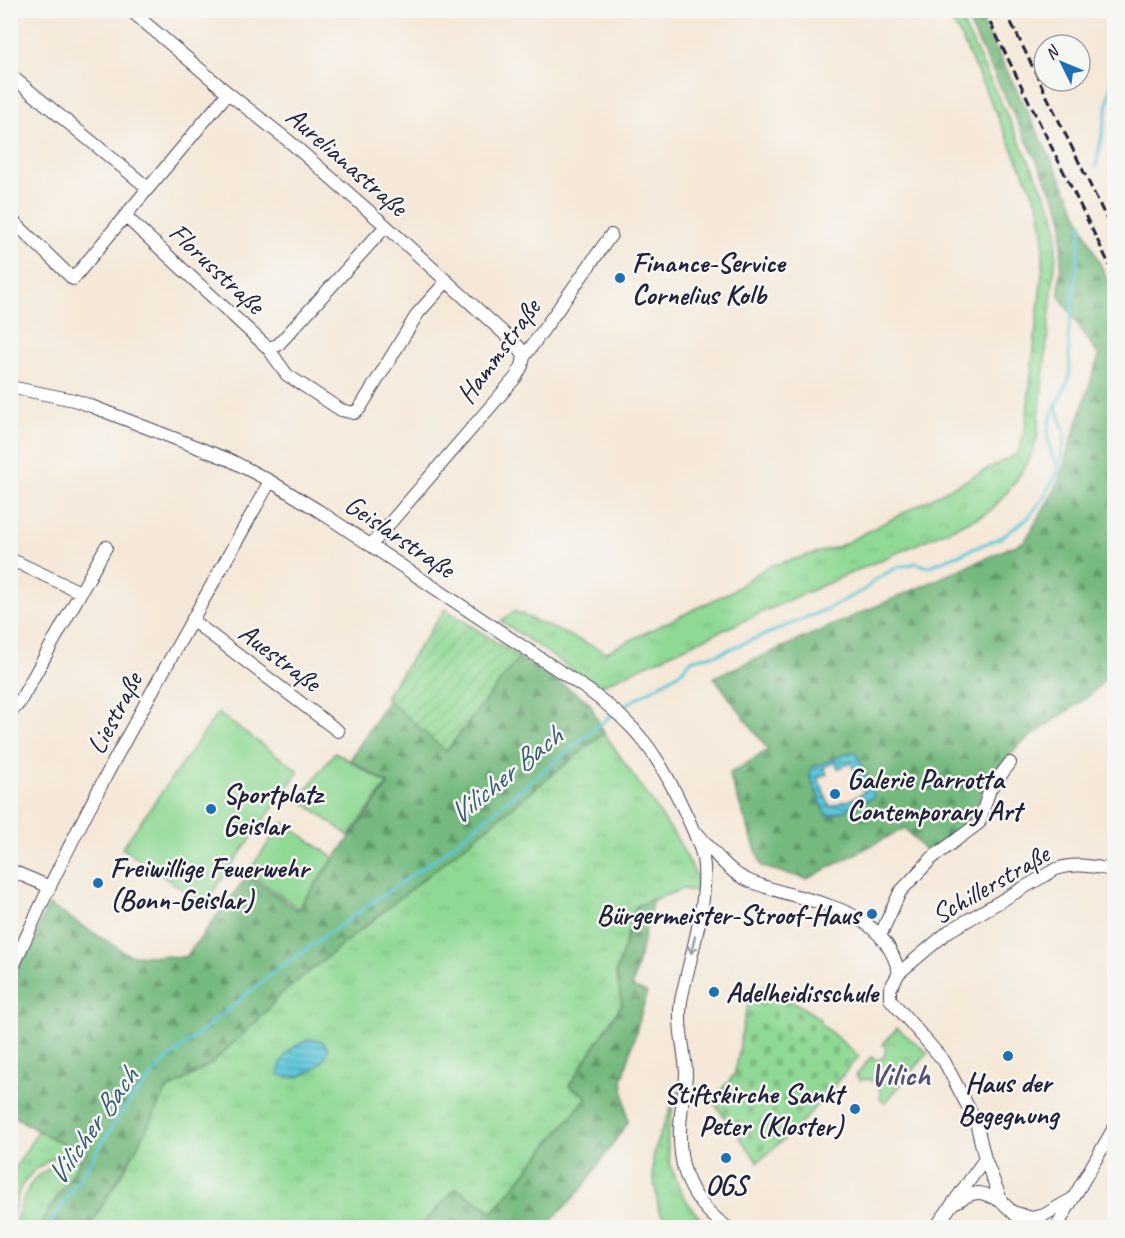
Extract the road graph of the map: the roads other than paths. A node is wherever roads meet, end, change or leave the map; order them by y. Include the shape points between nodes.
1 (130, 10) edge
2 (10, 75) edge
3 (228, 93) junction
4 (148, 188) junction
5 (125, 216) junction
6 (10, 218) edge
7 (386, 226) junction
8 (611, 235) dead end
9 (447, 281) junction
10 (268, 348) junction
11 (524, 357) junction
12 (10, 387) edge
13 (270, 481) junction
14 (370, 545) junction
15 (106, 547) dead end
16 (10, 559) edge
17 (80, 592) junction
18 (193, 621) junction
19 (10, 713) edge
20 (338, 731) dead end
21 (1010, 763) dead end
22 (692, 826) junction
23 (721, 858) junction
24 (10, 870) edge
25 (1114, 870) edge
26 (704, 872) junction
27 (50, 887) junction
28 (880, 936) junction
29 (899, 973) junction
30 (10, 974) edge
31 (1114, 1128) edge
32 (985, 1159) junction
33 (1073, 1199) junction
34 (1002, 1203) junction
35 (950, 1205) junction
36 (1012, 1212) junction
37 (729, 1227) edge
38 (935, 1227) edge
39 (1029, 1227) edge
40 (1056, 1227) edge

1 - 3 street, Aurelianastraße
2 - 4 street
3 - 4 street
3 - 7 street, Aurelianastraße
4 - 5 street
5 - 6 street via 73,279
5 - 10 street, Florusstraße
7 - 9 street, Aurelianastraße
7 - 10 street, Florusstraße via 278,345
8 - 11 street, Hammstraße
9 - 10 street via 418,313 354,413 341,410 286,375
9 - 11 street, Aurelianastraße via 519,347
11 - 14 street, Hammstraße via 516,377
12 - 13 street, Geislarstraße via 91,406 231,460
13 - 14 street, Geislarstraße
13 - 18 street, Liestraße
14 - 22 street, Geislarstraße via 622,716 668,775
15 - 17 street
16 - 17 street
17 - 19 street
18 - 20 street, Auestraße
18 - 27 street, Liestraße
21 - 28 street via 990,789 979,822 932,858 900,892
22 - 23 street
22 - 26 street
23 - 26 street via 708,863
23 - 28 street via 743,878 843,909
24 - 27 street
25 - 29 street, Schillerstraße via 1080,865 1056,869 949,931
26 -> 37 street via 681,1004 686,1073 679,1144 682,1169 695,1197
27 - 30 street, Liestraße
28 - 29 street
29 - 32 street via 890,989 890,999 944,1061 976,1122
31 - 33 street
32 - 34 street
32 - 35 street
33 - 36 street via 1031,1218
33 - 40 street
34 - 35 street via 983,1193 971,1193
34 - 36 street
35 - 38 street
36 - 39 street

